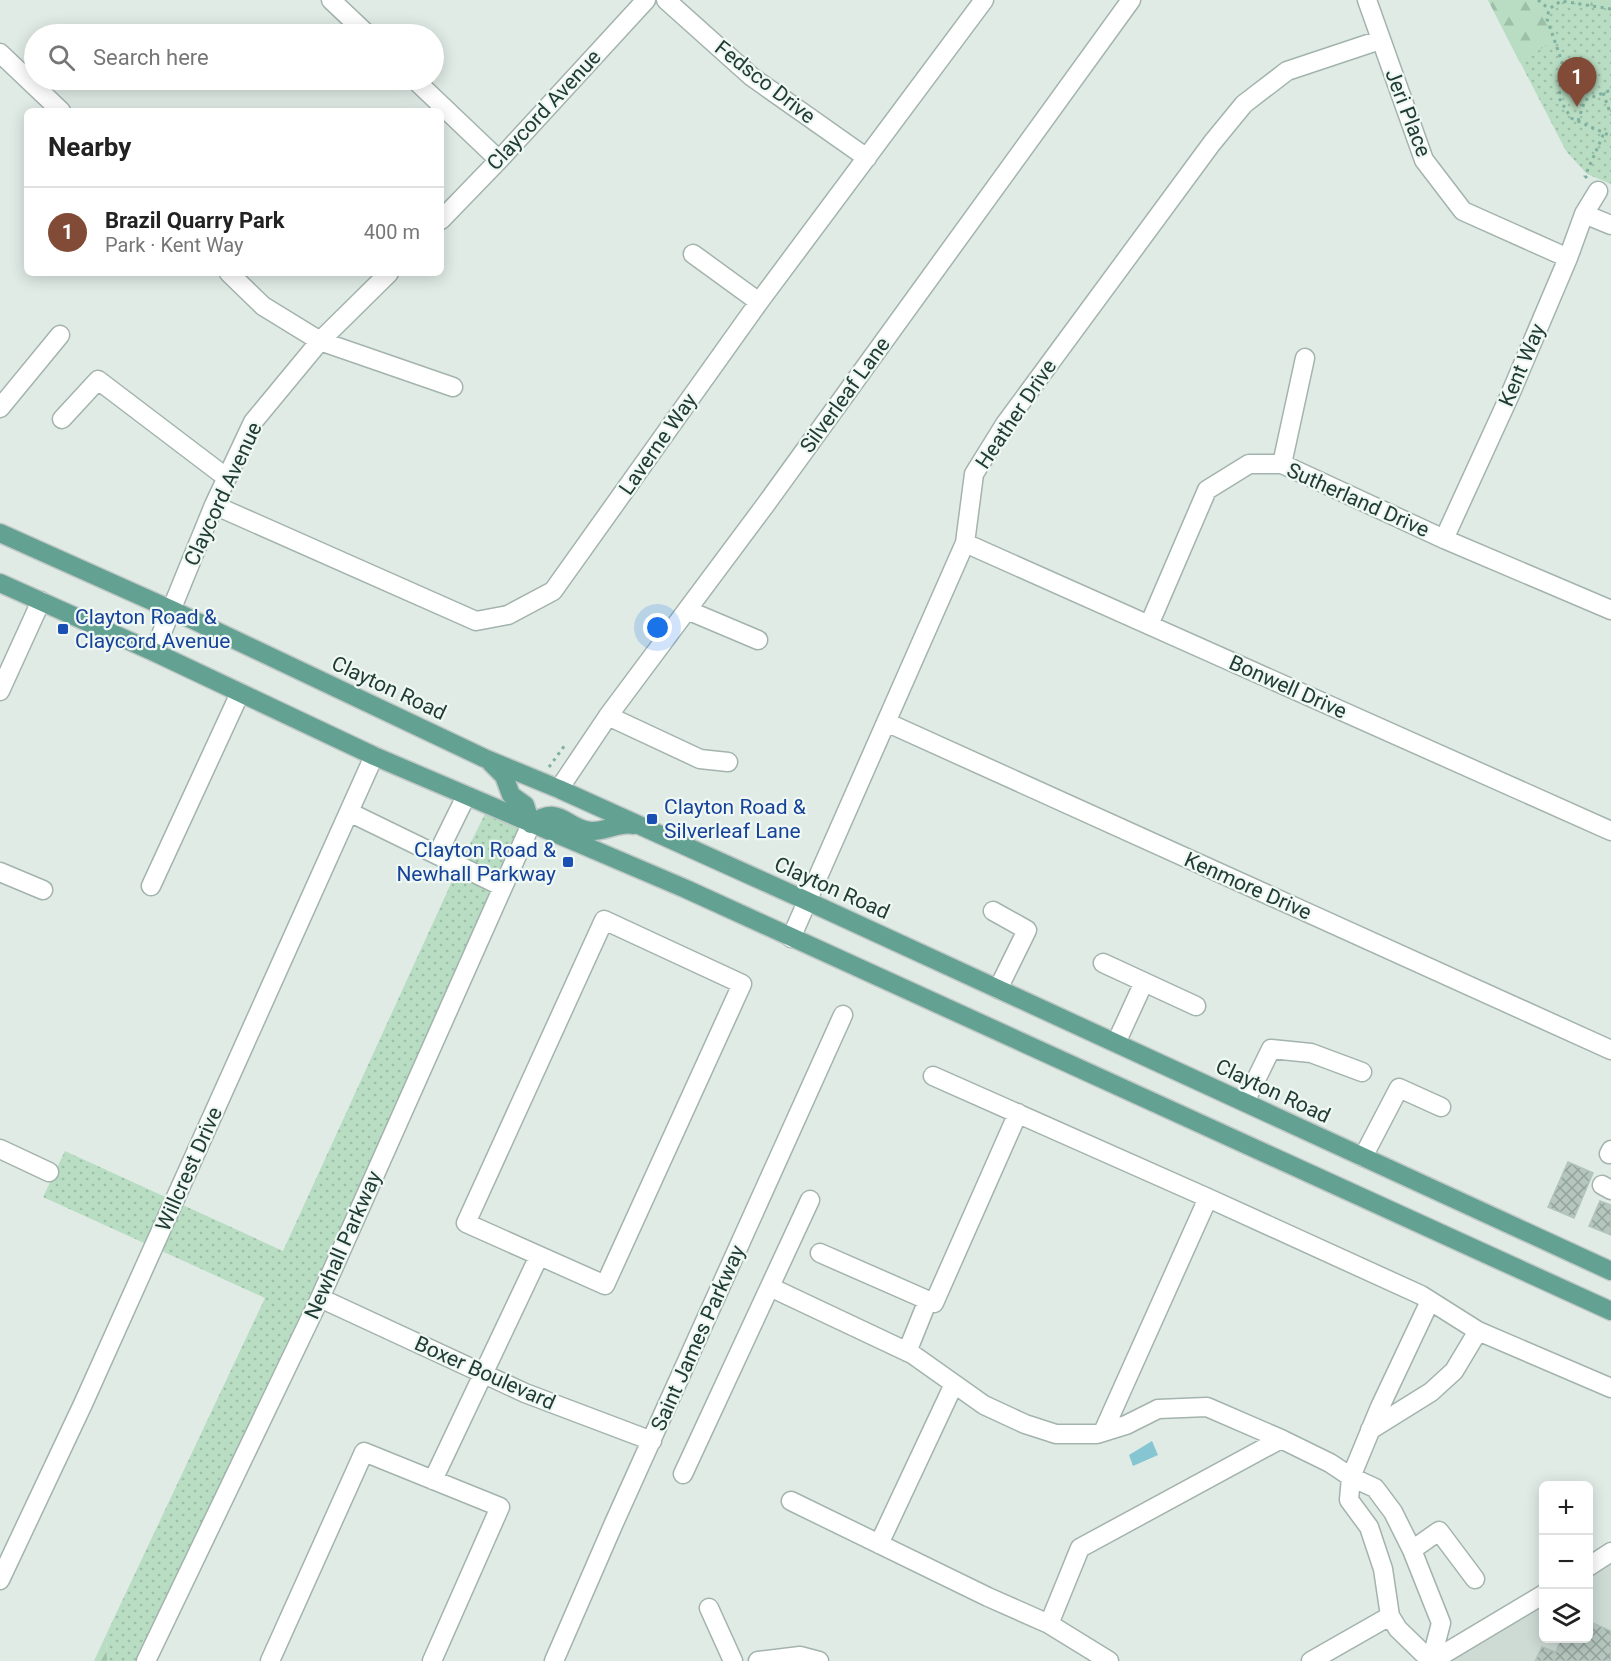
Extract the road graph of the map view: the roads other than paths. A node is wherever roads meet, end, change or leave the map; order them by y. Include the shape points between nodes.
1 (331, 0) edge
2 (646, 0) edge
3 (666, 0) edge
4 (984, 0) edge
5 (1131, 0) edge
6 (1367, 0) edge
7 (356, 24) edge
8 (1380, 40) junction
9 (0, 52) edge
10 (24, 75) edge
11 (39, 90) edge
12 (426, 90) edge
13 (58, 108) edge
14 (867, 158) junction
15 (499, 160) junction
16 (1598, 191) road end
17 (1584, 214) junction
18 (444, 216) edge
19 (1611, 225) edge
20 (693, 254) dead end
21 (1568, 258) junction
22 (232, 276) edge
23 (386, 276) edge
24 (759, 302) junction
25 (60, 334) dead end
26 (320, 341) junction
27 (1305, 358) dead end
28 (453, 387) dead end
29 (0, 408) edge
30 (62, 419) dead end
31 (1282, 464) junction
32 (227, 478) junction
33 (214, 505) junction
34 (0, 533) edge
35 (1444, 539) junction
36 (965, 543) junction
37 (0, 583) edge
38 (41, 601) junction
39 (172, 610) junction
40 (687, 610) junction
41 (1611, 610) edge
42 (1149, 625) junction
43 (758, 640) dead end
44 (154, 652) junction
45 (0, 692) edge
46 (240, 693) junction
47 (608, 717) junction
48 (886, 722) junction
49 (374, 756) junction
50 (484, 758) junction
51 (728, 762) dead end
52 (559, 789) junction
53 (466, 796) junction
54 (349, 812) junction
55 (531, 824) junction
56 (639, 826) junction
57 (1611, 831) edge
58 (437, 855) junction
59 (0, 872) edge
60 (151, 886) dead end
61 (503, 887) junction
62 (43, 890) dead end
63 (807, 901) junction
64 (993, 910) dead end
65 (791, 938) junction
66 (1103, 963) dead end
67 (1144, 982) junction
68 (998, 989) junction
69 (1196, 1006) dead end
70 (843, 1015) dead end
71 (1116, 1043) junction
72 (1611, 1050) edge
73 (1362, 1072) dead end
74 (933, 1076) dead end
75 (1245, 1102) junction
76 (1441, 1107) dead end
77 (1018, 1113) junction
78 (0, 1149) edge
79 (1363, 1157) junction
80 (49, 1172) dead end
81 (1208, 1197) junction
82 (810, 1200) dead end
83 (820, 1253) dead end
84 (539, 1256) junction
85 (1611, 1271) edge
86 (770, 1287) junction
87 (320, 1298) junction
88 (928, 1300) junction
89 (1430, 1301) junction
90 (1611, 1311) edge
91 (1478, 1331) junction
92 (908, 1352) junction
93 (483, 1374) junction
94 (954, 1384) junction
95 (1611, 1388) edge
96 (1370, 1430) junction
97 (1103, 1432) junction
98 (1281, 1439) junction
99 (652, 1441) junction
100 (683, 1474) dead end
101 (1351, 1477) junction
102 (434, 1480) junction
103 (791, 1501) dead end
104 (879, 1544) junction
105 (1412, 1550) junction
106 (1611, 1551) edge
107 (1593, 1564) edge
108 (1475, 1579) dead end
109 (0, 1580) edge
110 (1539, 1597) edge
111 (709, 1608) dead end
112 (1390, 1616) junction
113 (1049, 1624) junction
114 (146, 1661) edge
115 (270, 1661) edge
116 (432, 1661) edge
117 (554, 1661) edge
118 (732, 1661) edge
119 (758, 1661) edge
120 (819, 1661) edge
121 (1108, 1661) edge
122 (1311, 1661) edge
123 (1431, 1661) edge

1 - 7 street
2 - 15 street, Claycord Avenue
3 - 14 street, Fedsco Drive via 752,77
4 - 14 street, Laverne Way
5 - 40 street, Silverleaf Lane
6 - 8 street, Jeri Place
8 - 21 street, Jeri Place via 1424,160 1463,211
8 - 36 street, Heather Drive via 1287,71 1244,104 1005,424 974,474
9 - 10 street
11 - 13 street
12 - 15 street
14 - 24 street, Laverne Way
15 - 18 street, Claycord Avenue
16 - 17 street, Kent Way
17 - 19 street
17 - 21 street, Kent Way
20 - 24 street
21 - 35 street, Kent Way
22 - 26 street via 263,306
23 - 26 street, Claycord Avenue
24 - 33 street, Laverne Way via 553,591 508,615 476,621
25 - 29 street
26 - 28 street
26 - 32 street, Claycord Avenue via 253,422
27 - 31 street
30 - 32 street via 98,380
31 - 35 street, Sutherland Drive
31 - 42 street, Sutherland Drive via 1249,464 1207,490
32 - 33 street, Claycord Avenue
33 - 39 street, Claycord Avenue
34 - 39 main road, Clayton Road
35 - 41 street, Sutherland Drive
36 - 42 street, Bonwell Drive
36 - 48 street, Heather Drive
37 - 38 main road
38 - 44 main road
38 - 45 street
39 - 44 street, Claycord Avenue
39 - 50 main road, Clayton Road
40 - 43 street
40 - 47 street, Silverleaf Lane
42 - 57 street, Bonwell Drive
44 - 46 main road
46 - 49 main road
46 - 60 street
47 - 51 street via 700,759
47 - 52 street, Silverleaf Lane
48 - 63 street, Heather Drive
48 - 72 street, Kenmore Drive
49 - 53 main road
49 - 54 street, Willcrest Drive
50 - 52 main road, Clayton Road
50 - 55 main road via 504,776 511,795 525,804
52 - 56 main road, Clayton Road
53 - 55 main road
53 - 58 street
54 - 58 street
54 - 109 street, Willcrest Drive
55 - 56 main road via 548,815 593,831 619,824
55 - 61 street, Newhall Parkway
55 - 65 main road
56 - 63 main road, Clayton Road
58 - 61 street
59 - 62 street
61 - 87 street, Newhall Parkway
63 - 65 street, Heather Drive
63 - 68 main road, Clayton Road
64 - 68 street via 1027,930
65 - 90 main road
66 - 67 street
67 - 69 street
67 - 71 street
68 - 71 main road, Clayton Road
70 - 99 street, Saint James Parkway
71 - 75 main road, Clayton Road
73 - 75 street via 1311,1053 1271,1049
74 - 77 street
75 - 79 main road, Clayton Road
76 - 79 street via 1399,1088
77 - 81 street
77 - 88 street via 934,1303
78 - 80 street
79 - 85 main road, Clayton Road
81 - 89 street
81 - 97 street
82 - 86 street
83 - 88 street
84 - 84 street via 605,1285 742,984 604,920 466,1223
84 - 93 street
86 - 92 street
86 - 100 street
87 - 93 street, Boxer Boulevard
87 - 114 street, Newhall Parkway
88 - 92 street
89 - 91 street
89 - 96 street
91 - 95 street
91 - 96 street via 1454,1371 1431,1392
92 - 94 street
93 - 99 street, Boxer Boulevard
93 - 102 street
94 - 97 street via 984,1405 1024,1424 1056,1434
94 - 104 street
96 - 101 street
97 - 98 street via 1158,1409 1207,1407
98 - 101 street
98 - 113 street via 1080,1548
99 - 117 street, Saint James Parkway
101 - 105 street via 1375,1488 1393,1512
101 - 112 street via 1349,1500 1369,1527 1383,1569
102 - 115 street via 364,1452
102 - 116 street via 500,1507
103 - 104 street
104 - 113 street
105 - 108 street via 1439,1531
105 - 123 street via 1441,1623
106 - 107 street
110 - 123 street
111 - 118 street
112 - 122 street
112 - 123 street
113 - 121 street
119 - 120 street via 800,1656

